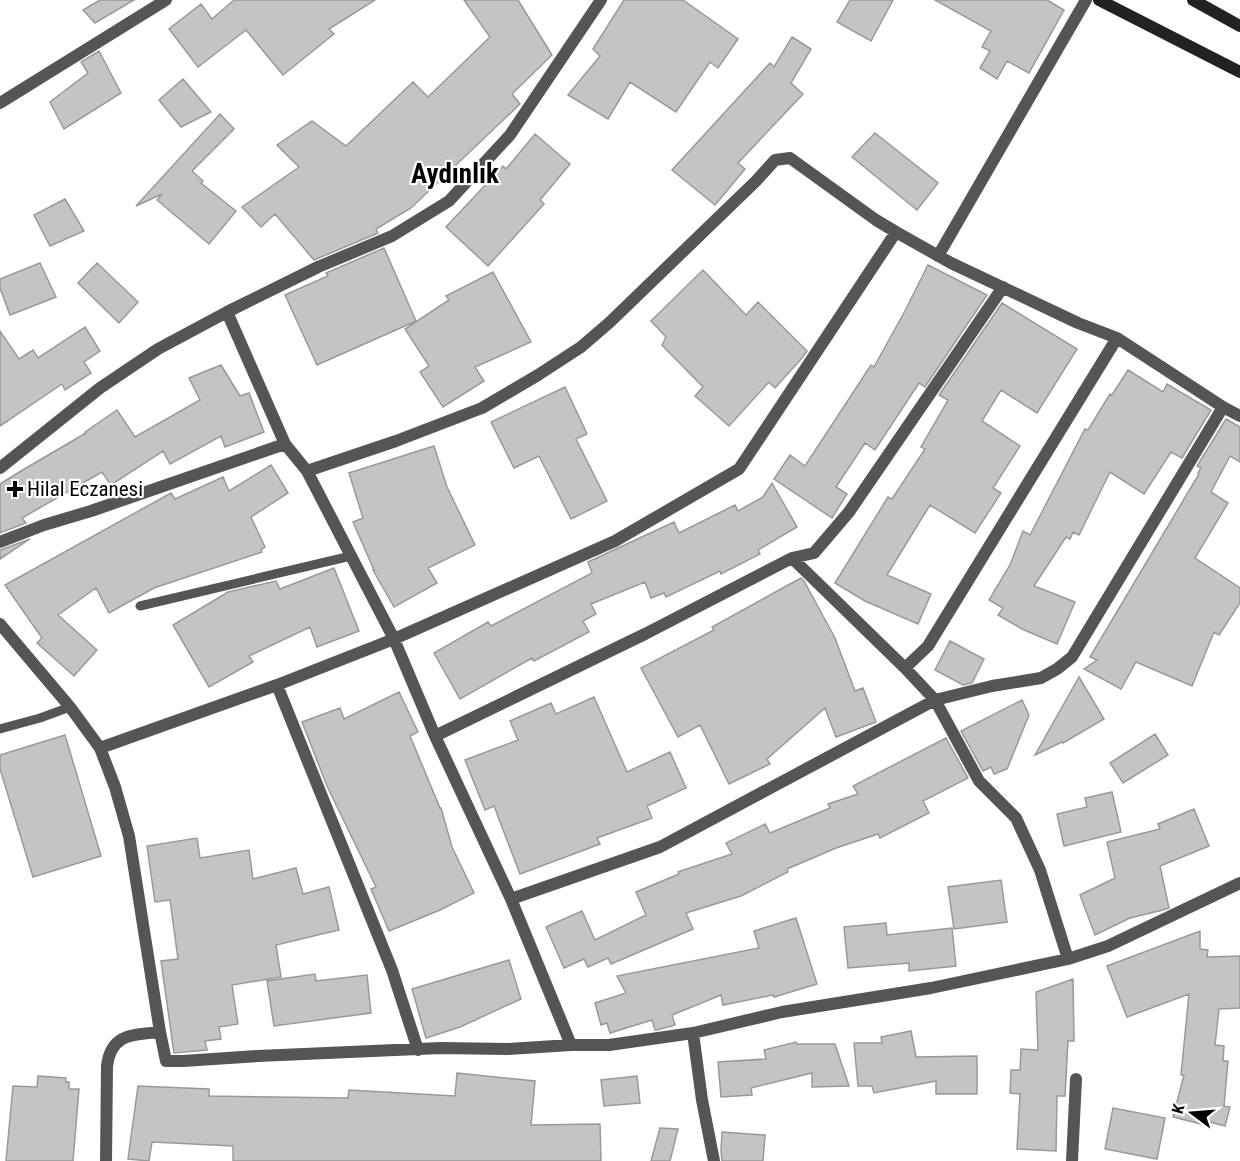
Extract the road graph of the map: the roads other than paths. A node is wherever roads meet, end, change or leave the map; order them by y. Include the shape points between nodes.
1 (166, 0) edge
2 (601, 0) edge
3 (1086, 0) edge
4 (1099, 0) edge
5 (1193, 0) edge
6 (1210, 4) edge
7 (1240, 26) edge
8 (1240, 72) edge
9 (0, 103) edge
10 (896, 232) junction
11 (938, 256) junction
12 (1003, 287) junction
13 (227, 312) junction
14 (1117, 338) junction
15 (1223, 407) junction
16 (1240, 417) edge
17 (285, 444) junction
18 (0, 468) edge
19 (307, 471) junction
20 (0, 542) edge
21 (351, 556) junction
22 (792, 558) junction
23 (140, 606) dead end
24 (0, 624) edge
25 (394, 639) junction
26 (905, 668) junction
27 (277, 685) junction
28 (935, 700) junction
29 (70, 707) junction
30 (0, 729) edge
31 (435, 736) junction
32 (100, 748) junction
33 (1240, 883) edge
34 (512, 899) junction
35 (1068, 959) junction
36 (160, 1032) junction
37 (693, 1033) junction
38 (571, 1045) junction
39 (418, 1050) junction
40 (1076, 1079) dead end
41 (106, 1161) edge
42 (714, 1161) edge
43 (1072, 1161) edge

1 - 9 street
2 - 13 street via 510,135 449,201 392,236
3 - 11 street
4 - 8 main road
5 - 6 main road
6 - 7 main road
10 - 11 street
10 - 19 street via 790,158 775,160 580,347 482,408
10 - 25 street via 739,469 615,541
11 - 12 street
12 - 14 street
12 - 22 street via 849,512 814,553
13 - 17 street
13 - 18 street via 158,349 100,388
14 - 15 street
14 - 26 street via 928,646
15 - 16 street
15 - 28 street via 1072,657 1041,678
17 - 19 street
17 - 20 street
19 - 21 street
21 - 23 lane
21 - 25 street
22 - 26 street
22 - 31 street
24 - 29 street
25 - 27 street
25 - 31 street
26 - 28 street
27 - 32 street
27 - 39 street via 392,970
28 - 34 street via 660,847
28 - 35 street via 979,781 1016,818 1040,870
29 - 30 lane
29 - 32 street
31 - 34 street
32 - 36 street via 129,836
33 - 35 street via 1108,946
34 - 38 street
35 - 37 street via 931,988 782,1012
36 - 39 street via 166,1061
36 - 41 street via 126,1036 111,1048 107,1066
37 - 38 street via 609,1045
37 - 42 street
38 - 39 street
40 - 43 street

